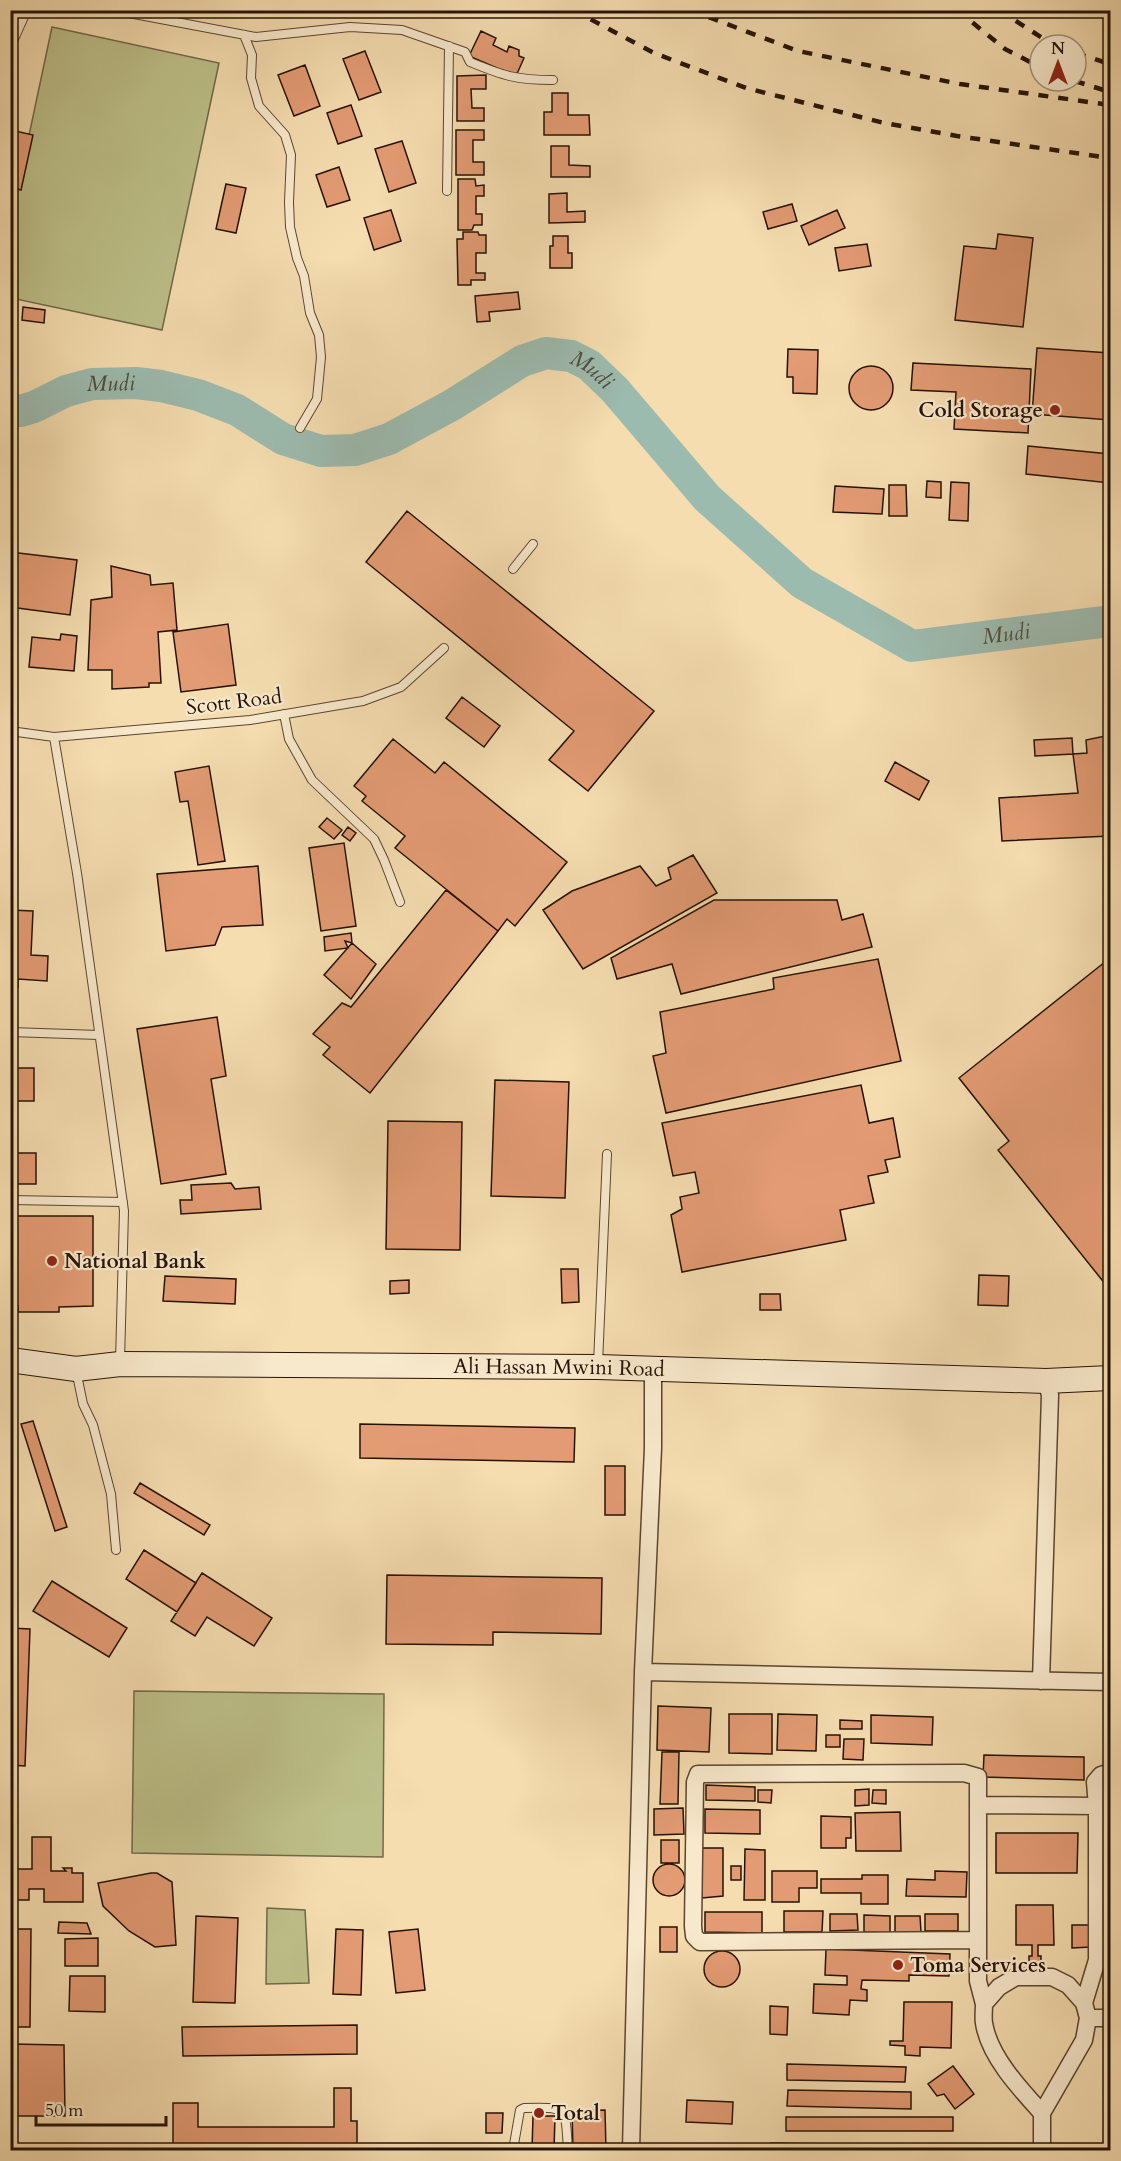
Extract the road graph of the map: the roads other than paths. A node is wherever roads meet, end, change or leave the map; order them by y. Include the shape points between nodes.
1 (27, 10) edge
2 (113, 10) edge
3 (244, 35) junction
4 (449, 46) junction
5 (10, 48) edge
6 (553, 80) dead end
7 (447, 191) dead end
8 (300, 428) dead end
9 (533, 544) dead end
10 (513, 569) dead end
11 (444, 648) dead end
12 (284, 714) junction
13 (10, 731) edge
14 (54, 737) junction
15 (400, 902) dead end
16 (10, 1032) edge
17 (99, 1035) junction
18 (608, 1154) dead end
19 (10, 1200) edge
20 (123, 1202) junction
21 (10, 1360) edge
22 (120, 1364) junction
23 (598, 1367) junction
24 (652, 1368) junction
25 (75, 1369) junction
26 (1110, 1378) edge
27 (1046, 1381) junction
28 (116, 1550) dead end
29 (643, 1672) junction
30 (1041, 1681) junction
31 (1110, 1682) edge
32 (1110, 1772) edge
33 (978, 1805) junction
34 (1097, 1806) junction
35 (978, 1941) junction
36 (984, 2004) junction
37 (1086, 2010) junction
38 (1110, 2018) edge
39 (1042, 2113) junction
40 (513, 2151) edge
41 (568, 2151) edge
42 (631, 2151) edge
43 (1042, 2151) edge

1 - 5 lane
2 - 3 lane
3 - 4 lane via 350,27 402,30
3 - 8 lane via 252,55 251,78 259,106 285,135 291,155 290,227 319,335 317,399
4 - 6 lane via 465,52 470,62 506,77
4 - 7 lane
9 - 10 lane
11 - 12 lane, Scott Road via 401,687 363,701
12 - 14 lane, Scott Road
12 - 15 lane via 289,739 312,780 374,839
13 - 14 lane, Scott Road
14 - 17 lane
16 - 17 lane
17 - 20 lane
18 - 23 lane
19 - 20 lane
20 - 22 lane
21 - 25 main road, Ali Hassan Mwini Road
22 - 23 main road, Ali Hassan Mwini Road
22 - 25 main road, Ali Hassan Mwini Road
23 - 24 main road, Ali Hassan Mwini Road
24 - 27 main road, Ali Hassan Mwini Road
24 - 29 street
25 - 28 lane via 111,1494
26 - 27 main road, Ali Hassan Mwini Road
27 - 30 street via 1050,1395
29 - 30 street
29 - 42 street
30 - 31 street
32 - 34 street via 1095,1782
33 - 34 street
33 - 35 street
33 - 35 street via 978,1777 964,1773 698,1774 693,1926 694,1936 700,1942
34 - 37 street via 1097,1960
35 - 36 street via 978,1981
36 - 37 street via 999,1987 1016,1977 1052,1977 1068,1985
36 - 39 street via 984,2024 992,2045 1013,2082
37 - 38 street
37 - 39 street via 1084,2040
39 - 43 street
40 - 41 lane via 520,2110 555,2107 564,2115

